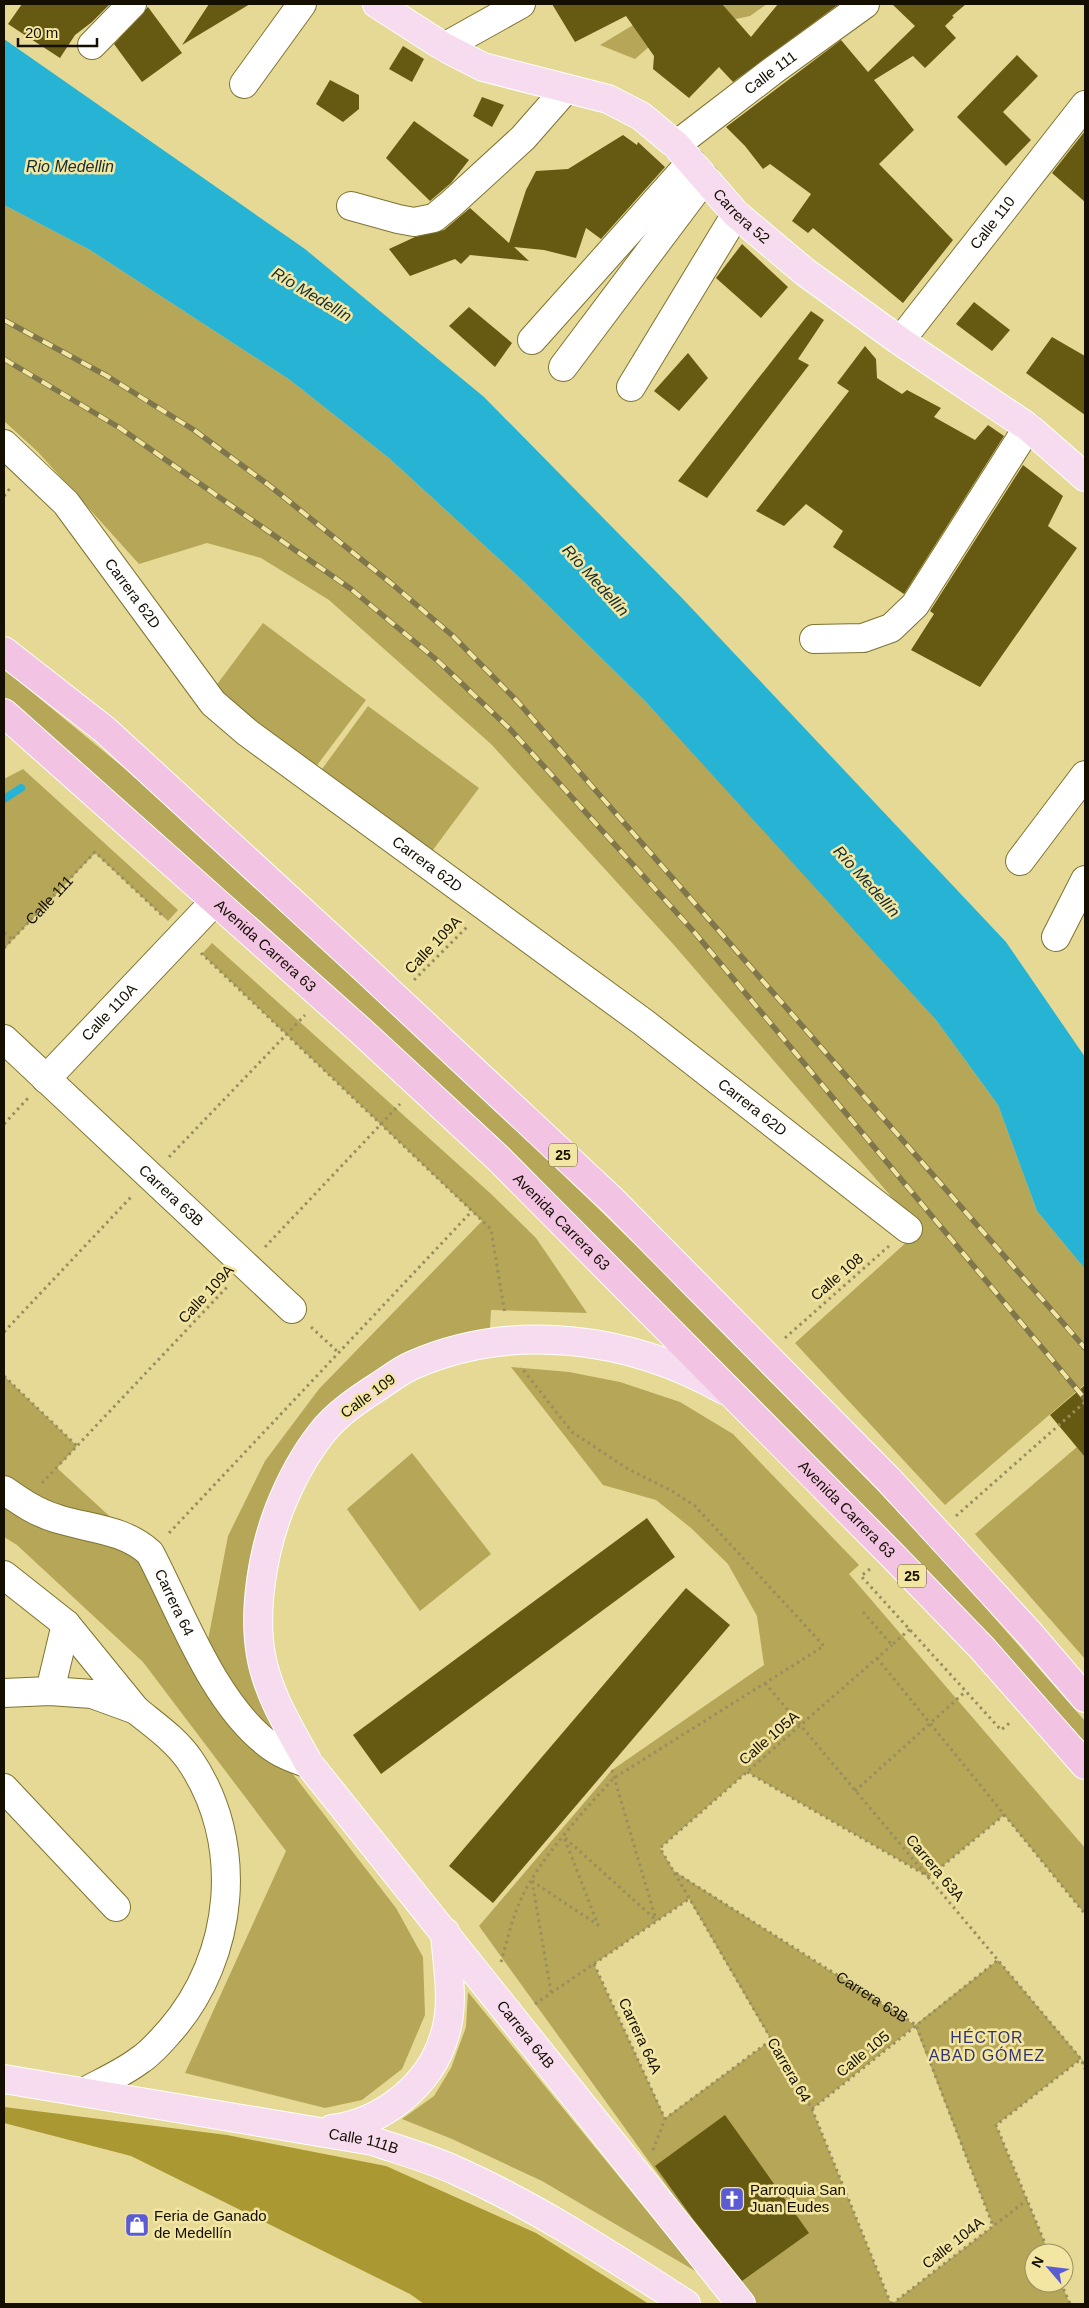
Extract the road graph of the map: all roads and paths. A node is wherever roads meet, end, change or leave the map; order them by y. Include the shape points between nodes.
1 (132, 4) edge
2 (302, 4) edge
3 (378, 4) edge
4 (521, 4) edge
5 (866, 4) edge
6 (92, 45) dead end
7 (444, 47) junction
8 (244, 84) dead end
9 (566, 89) junction
10 (1085, 105) edge
11 (691, 162) junction
12 (351, 206) dead end
13 (736, 214) junction
14 (532, 340) dead end
15 (900, 341) junction
16 (563, 367) dead end
17 (630, 387) dead end
18 (1028, 427) junction
19 (4, 444) edge
20 (1085, 477) edge
21 (814, 639) dead end
22 (4, 651) edge
23 (4, 714) edge
24 (1085, 775) edge
25 (1020, 861) dead end
26 (1085, 880) edge
27 (215, 901) junction
28 (486, 907) junction
29 (4, 933) edge
30 (182, 935) junction
31 (1056, 937) dead end
32 (12, 939) junction
33 (4, 948) edge
34 (396, 998) junction
35 (4, 1039) edge
36 (46, 1079) junction
37 (405, 1100) dead end
38 (4, 1124) edge
39 (381, 1125) junction
40 (472, 1211) junction
41 (908, 1229) joint
42 (247, 1267) junction
43 (292, 1309) joint
44 (505, 1315) dead end
45 (780, 1341) dead end
46 (339, 1353) junction
47 (516, 1359) dead end
48 (4, 1376) edge
49 (731, 1394) junction
50 (1085, 1402) edge
51 (77, 1446) junction
52 (13, 1497) edge
53 (952, 1519) dead end
54 (150, 1554) junction
55 (4, 1575) edge
56 (861, 1576) dead end
57 (863, 1612) dead end
58 (66, 1624) junction
59 (910, 1629) junction
60 (892, 1644) junction
61 (877, 1658) junction
62 (764, 1683) junction
63 (50, 1691) junction
64 (966, 1691) junction
65 (4, 1693) edge
66 (1085, 1698) edge
67 (136, 1710) junction
68 (929, 1724) junction
69 (800, 1725) junction
70 (1001, 1730) dead end
71 (309, 1764) junction
72 (1085, 1765) edge
73 (612, 1770) dead end
74 (747, 1772) junction
75 (614, 1778) junction
76 (4, 1788) edge
77 (856, 1791) junction
78 (1004, 1815) junction
79 (564, 1837) junction
80 (660, 1848) joint
81 (674, 1871) junction
82 (929, 1877) junction
83 (532, 1880) junction
84 (690, 1899) junction
85 (116, 1907) dead end
86 (1085, 1914) edge
87 (656, 1921) junction
88 (445, 1932) junction
89 (998, 1960) junction
90 (594, 1964) junction
91 (495, 1994) junction
92 (916, 2026) junction
93 (771, 2040) junction
94 (1082, 2059) junction
95 (141, 2060) junction
96 (1085, 2064) edge
97 (1085, 2069) edge
98 (4, 2079) edge
99 (84, 2092) junction
100 (149, 2103) junction
101 (812, 2109) junction
102 (665, 2119) junction
103 (318, 2131) junction
104 (641, 2178) junction
105 (1027, 2200) junction
106 (993, 2226) junction
107 (1045, 2243) edge
108 (686, 2304) edge
109 (742, 2304) edge
110 (891, 2304) edge

1 - 6 street
2 - 8 street
3 - 7 main road, Carrera 52
4 - 7 street
5 - 11 street, Calle 111 via 775,69
7 - 9 main road, Carrera 52 via 483,67
9 - 11 main road, Carrera 52 via 608,100 642,116
9 - 12 street via 523,138 434,218 414,222
10 - 15 street, Calle 110
11 - 13 main road, Carrera 52
11 - 14 street
11 - 16 street
13 - 15 main road, Carrera 52 via 805,272
13 - 17 street
15 - 18 main road, Carrera 52
18 - 20 main road, Carrera 52
18 - 21 street via 915,605 891,628 863,638
19 - 28 street, Carrera 62D via 66,502 213,703 248,733
22 - 34 highway, 25 via 105,730
23 - 27 highway, Avenida Carrera 63 / 25
24 - 25 street
26 - 31 street
27 - 30 street, Calle 110A
27 - 49 highway, Avenida Carrera 63 / 25 via 498,1158
28 - 34 path, Calle 109A
28 - 41 street, Carrera 62D via 643,1022
29 - 32 path
30 - 32 path, Calle 111 via 95,852
30 - 36 street, Calle 110A
30 - 39 path
32 - 33 path, Calle 111
34 - 66 highway, 25 via 612,1200 733,1320 894,1486
35 - 36 street, Carrera 63B
36 - 38 path
36 - 42 street, Carrera 63B
37 - 39 path, Calle 109A
39 - 40 path
39 - 42 path, Calle 109A
40 - 44 path via 491,1229
40 - 46 path
41 - 45 path, Calle 108
42 - 43 street, Carrera 63B
42 - 51 path, Calle 109A
43 - 46 path
46 - 54 path
47 - 62 path via 572,1432 628,1469 696,1506 824,1646
48 - 51 path
49 - 71 main road, Calle 109 via 676,1365 642,1354 599,1344 537,1339 453,1350 411,1366 356,1400 322,1432 292,1478 268,1538 259,1607 261,1655 276,1704
49 - 72 highway, Avenida Carrera 63 / 25 via 982,1648
50 - 53 path
51 - 52 path, Calle 109A
52 - 54 street, Carrera 64 via 32,1510 58,1519 117,1533 138,1542
54 - 71 street, Carrera 64 via 210,1673 244,1722 268,1745
55 - 58 street
56 - 59 path
57 - 60 path
58 - 63 street
58 - 67 street
59 - 60 path, Calle 105A
59 - 64 path
60 - 61 path, Calle 105A
61 - 68 path
61 - 69 path, Calle 105A
62 - 69 path, Carrera 63A
62 - 75 path
63 - 65 street
63 - 67 street via 92,1694
64 - 68 path
64 - 70 path
67 - 95 street via 180,1747 209,1795 223,1840 226,1888 221,1928 206,1975 181,2019
68 - 77 path
68 - 78 path
69 - 74 path, Calle 105A
69 - 77 path, Carrera 63A
71 - 88 main road, Carrera 64B
73 - 75 path
74 - 80 path, Calle 105A
74 - 82 path
75 - 79 path
75 - 87 path
76 - 85 street
77 - 82 path, Carrera 63A
78 - 82 path
78 - 86 path
79 - 83 path
79 - 83 path via 598,1924
79 - 87 path
80 - 81 path, Carrera 64
81 - 84 path, Carrera 64
81 - 92 path, Carrera 63B
82 - 89 path, Carrera 63A
83 - 90 path via 551,1992
83 - 91 path via 521,1899
84 - 87 path
84 - 93 path, Carrera 64
87 - 90 path
88 - 91 main road, Carrera 64B
88 - 103 main road via 450,2006 445,2035 431,2065 414,2088 390,2108 363,2123
89 - 92 path, Calle 105
89 - 94 path, Carrera 63A
90 - 102 path, Carrera 64A
91 - 104 main road, Carrera 64B
92 - 101 path, Calle 105
92 - 106 path, Carrera 63B
93 - 101 path, Carrera 64
93 - 102 path
94 - 96 path
94 - 97 path, Carrera 63A
94 - 105 path via 996,2125
95 - 99 street
95 - 100 street via 138,2086
98 - 99 main road, Calle 111B
99 - 100 main road, Calle 111B
100 - 103 main road, Calle 111B
101 - 110 path, Carrera 64
102 - 104 path
103 - 108 main road, Calle 111B via 373,2142 458,2171 549,2218
104 - 109 main road, Carrera 64B
105 - 106 path, Calle 104A
105 - 107 path
106 - 110 path, Calle 104A

